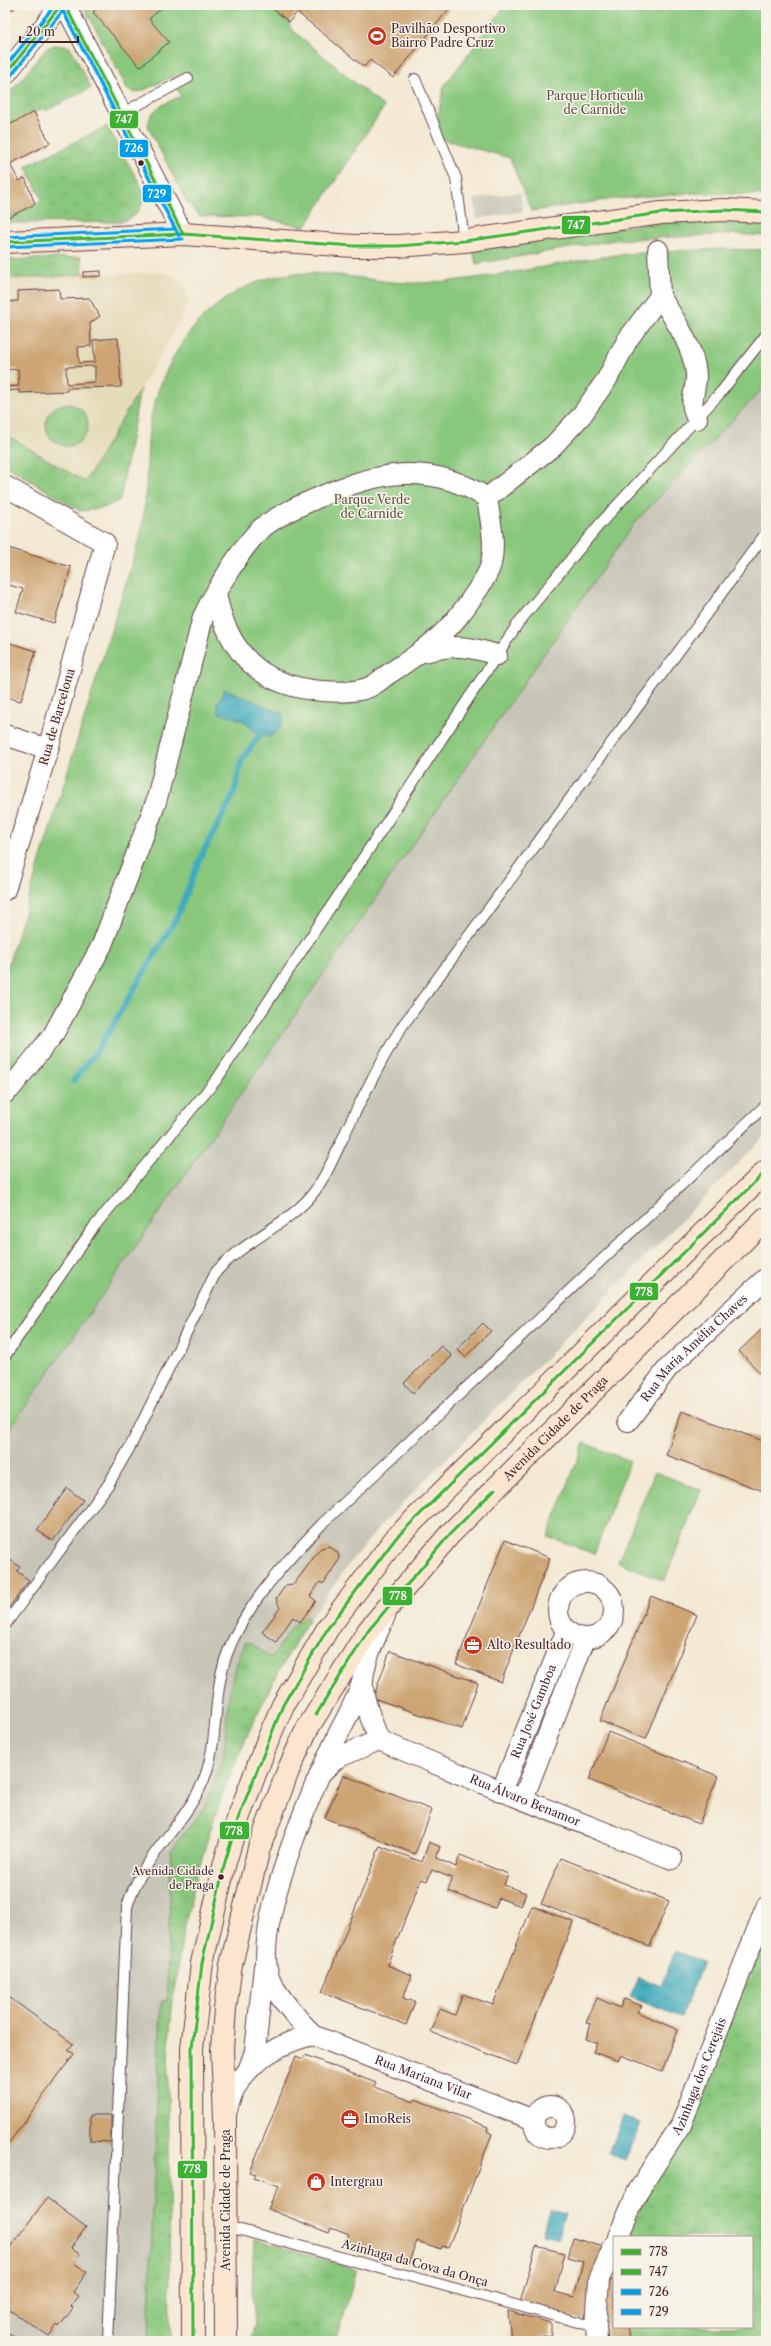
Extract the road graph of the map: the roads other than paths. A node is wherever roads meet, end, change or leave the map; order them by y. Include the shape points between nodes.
1 (62, 5) edge
2 (65, 5) edge
3 (5, 74) edge
4 (188, 78) dead end
5 (415, 79) dead end
6 (121, 114) junction
7 (766, 212) edge
8 (183, 234) junction
9 (464, 241) junction
10 (5, 242) edge
11 (658, 250) dead end
12 (660, 296) junction
13 (766, 335) edge
14 (697, 419) junction
15 (5, 486) edge
16 (487, 498) junction
17 (766, 533) edge
18 (216, 594) junction
19 (421, 653) junction
20 (497, 655) junction
21 (5, 735) edge
22 (48, 749) junction
23 (5, 890) edge
24 (5, 1093) edge
25 (766, 1105) edge
26 (766, 1171) edge
27 (766, 1218) edge
28 (766, 1278) edge
29 (5, 1356) edge
30 (628, 1421) dead end
31 (388, 1608) junction
32 (5, 1625) edge
33 (566, 1632) junction
34 (585, 1639) junction
35 (363, 1678) junction
36 (379, 1740) junction
37 (320, 1775) junction
38 (501, 1792) junction
39 (523, 1799) junction
40 (672, 1859) dead end
41 (766, 1907) edge
42 (265, 1960) junction
43 (312, 2035) junction
44 (249, 2068) junction
45 (226, 2119) junction
46 (534, 2120) dead end
47 (226, 2226) junction
48 (618, 2236) edge
49 (613, 2248) edge
50 (597, 2334) edge
51 (107, 2339) edge
52 (193, 2341) edge
53 (226, 2341) edge

1 - 3 street
2 - 6 street
4 - 6 lane
5 - 9 lane via 456,178
6 - 8 street
7 - 9 main road via 724,210 661,213
8 - 9 main road via 354,246
8 - 10 main road
11 - 12 street
12 - 14 street via 685,336 696,374 691,407
12 - 16 street via 628,339 607,378 581,416 553,446
13 - 14 lane via 722,392
14 - 20 lane via 599,525 519,622
15 - 22 street, Rua de Barcelona via 105,543
16 - 18 street via 454,480 407,473 366,478 287,512 261,529 239,557
16 - 19 street via 492,536 491,565 467,605 442,636
17 - 32 lane via 403,1025 382,1059 324,1176 311,1196 216,1272 131,1445 108,1485
18 - 19 street via 226,631 244,659 264,674 297,688 327,691 367,688
18 - 24 street via 208,605 201,625 156,802 102,944 53,1035
19 - 20 street via 446,646 472,647
20 - 29 lane via 217,1079 93,1228
21 - 22 street
22 - 23 street, Rua de Barcelona
25 - 51 lane via 323,1523 271,1581 245,1618 222,1670 211,1755 202,1784 179,1822 139,1875 127,1907
26 - 52 main road via 396,1538 328,1628 268,1737 239,1816 223,1870 202,1963 192,2048
27 - 31 main road, Avenida Cidade de Praga via 450,1534
28 - 30 street, Rua Maria Amélia Chaves via 668,1368
31 - 35 street
31 - 45 main road, Avenida Cidade de Praga via 368,1631 307,1729 259,1848 231,1965 225,2009 222,2050
33 - 34 street
33 - 34 street via 557,1614 557,1604 561,1595 576,1583 596,1583 611,1596 614,1616 604,1632
33 - 38 street, Rua José Gamboa
34 - 39 street, Rua José Gamboa
35 - 36 street via 364,1696
35 - 37 street via 358,1696
36 - 37 street via 337,1758
36 - 38 street, Rua Álvaro Benamor
37 - 42 street via 307,1801 273,1907
38 - 39 street, Rua Álvaro Benamor
39 - 40 street, Rua Álvaro Benamor
41 - 48 street, Azinhaga dos Cerejais via 681,2125 638,2191
42 - 43 street via 270,1979
42 - 44 street via 255,2051
43 - 44 street via 274,2049
43 - 46 street, Rua Mariana Vilar
44 - 45 street via 232,2095
45 - 47 main road, Avenida Cidade de Praga
47 - 50 lane, Azinhaga da Cova da Onça
47 - 53 main road, Avenida Cidade de Praga
49 - 50 street via 599,2279

